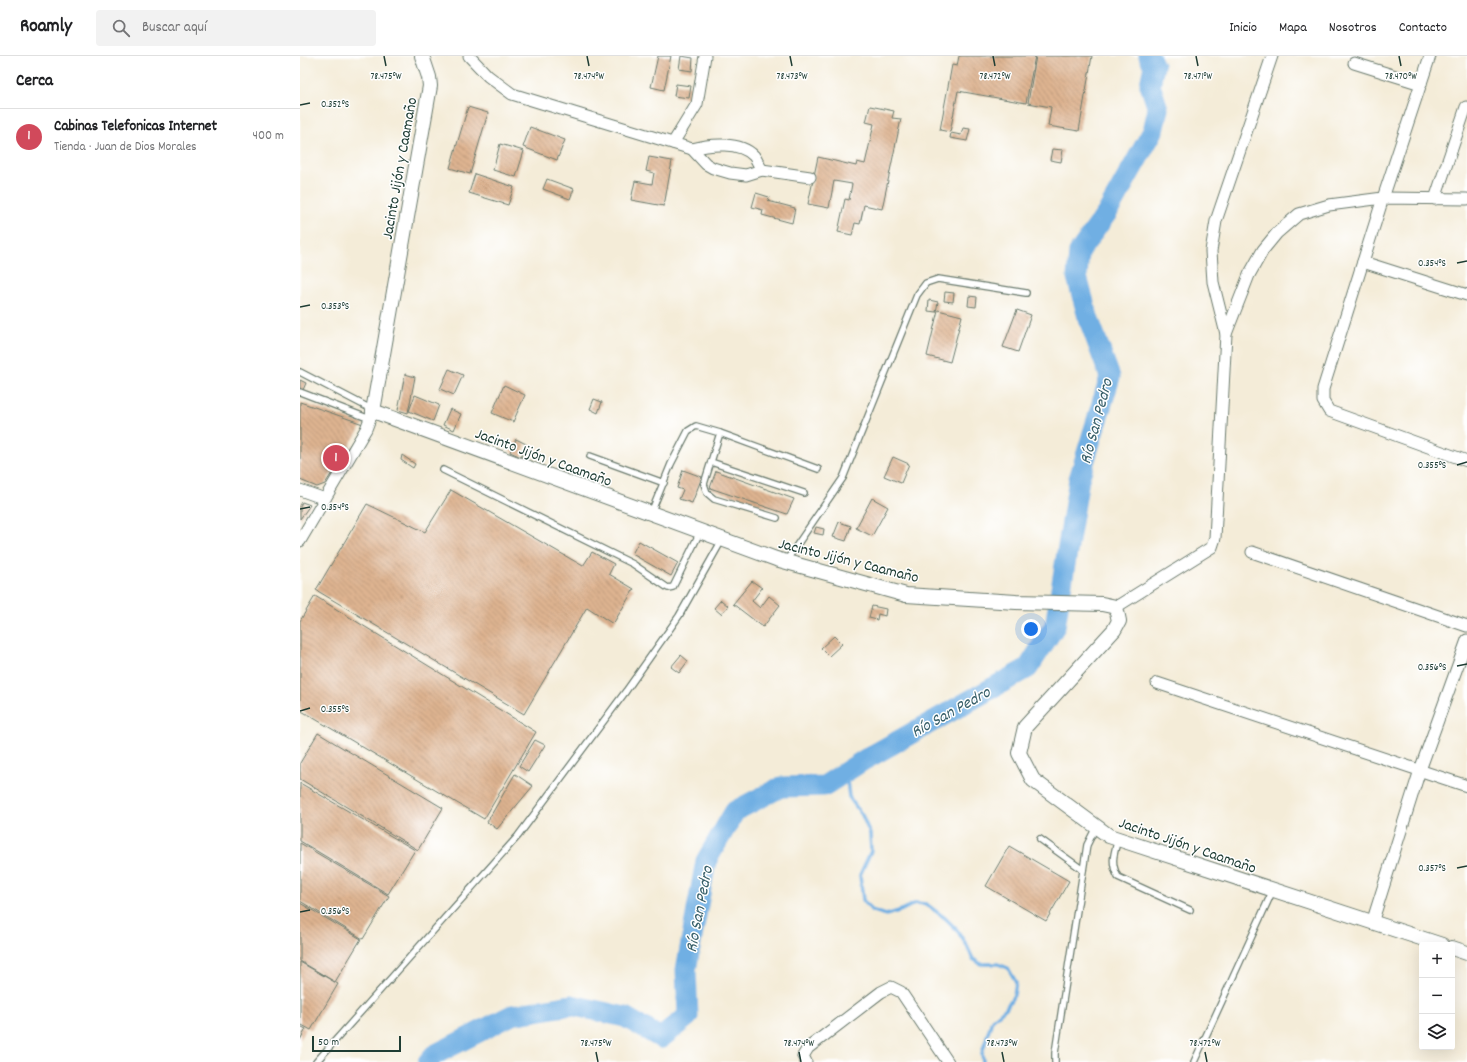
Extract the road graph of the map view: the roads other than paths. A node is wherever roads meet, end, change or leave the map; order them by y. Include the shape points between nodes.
1 (422, 56) edge
2 (470, 56) edge
3 (705, 56) edge
4 (1272, 56) edge
5 (1430, 56) edge
6 (1354, 63) dead end
7 (1421, 84) junction
8 (1466, 107) dead end
9 (673, 143) junction
10 (692, 149) junction
11 (762, 170) junction
12 (810, 177) dead end
13 (1383, 198) junction
14 (1435, 199) junction
15 (1467, 199) edge
16 (1363, 262) junction
17 (1026, 293) dead end
18 (1467, 295) edge
19 (1226, 334) junction
20 (300, 372) edge
21 (300, 392) edge
22 (371, 415) junction
23 (720, 433) junction
24 (590, 456) dead end
25 (1467, 461) edge
26 (711, 462) junction
27 (818, 469) dead end
28 (443, 470) dead end
29 (664, 483) junction
30 (300, 490) edge
31 (804, 493) dead end
32 (325, 499) junction
33 (651, 513) junction
34 (777, 518) dead end
35 (700, 531) junction
36 (722, 539) junction
37 (300, 542) edge
38 (1252, 552) dead end
39 (786, 562) junction
40 (1116, 607) junction
41 (1467, 626) edge
42 (1467, 640) edge
43 (1158, 683) dead end
44 (1420, 770) junction
45 (1467, 786) edge
46 (1096, 826) junction
47 (1040, 839) dead end
48 (1118, 839) junction
49 (1083, 870) junction
50 (1273, 890) junction
51 (1190, 910) dead end
52 (1372, 922) junction
53 (1433, 942) edge
54 (1455, 949) edge
55 (1467, 953) edge
56 (316, 1062) edge
57 (806, 1062) edge
58 (948, 1062) edge
59 (1055, 1062) edge
60 (1194, 1062) edge

1 - 22 street, Jacinto Jijón y Caamaño via 430,86
2 - 9 street via 488,76 512,94
3 - 9 street via 697,104
4 - 19 street via 1216,221 1212,251 1214,282
5 - 7 street
6 - 7 street
7 - 13 street
8 - 14 street
9 - 10 street
10 - 11 street via 700,160 713,168 746,175
10 - 11 street via 726,144 741,148 754,156
11 - 12 street
13 - 14 street
13 - 16 street
13 - 19 street via 1329,205 1299,214 1277,233 1248,275
14 - 15 street
16 - 18 street
16 - 25 street via 1324,389 1323,401 1329,411
17 - 39 lane via 938,279 926,283 918,295 843,478
19 - 40 street via 1216,538 1212,547
20 - 22 lane
21 - 22 lane
22 - 32 street via 366,429
22 - 33 street, Jacinto Jijón y Caamaño
23 - 26 lane
23 - 27 lane
23 - 29 lane via 696,426 688,431
24 - 29 lane
26 - 31 lane
26 - 34 lane via 704,484 707,493 714,499
28 - 35 lane via 632,564 668,588 673,587
29 - 33 lane
30 - 32 street
32 - 37 street
33 - 35 street, Jacinto Jijón y Caamaño
35 - 36 street, Jacinto Jijón y Caamaño
36 - 39 street, Jacinto Jijón y Caamaño
36 - 56 lane via 679,616 518,836
38 - 41 street
39 - 40 street, Jacinto Jijón y Caamaño via 906,595 1102,604
40 - 46 street, Jacinto Jijón y Caamaño via 1119,621 1114,630 1025,727 1020,753 1033,780
42 - 44 street
43 - 44 street
44 - 45 street
44 - 52 street
46 - 48 street, Jacinto Jijón y Caamaño
46 - 49 lane via 1087,845
47 - 49 lane
48 - 50 street, Jacinto Jijón y Caamaño
48 - 51 lane via 1113,861 1118,877
49 - 59 lane
50 - 52 street, Jacinto Jijón y Caamaño
50 - 60 lane
52 - 53 street, Jacinto Jijón y Caamaño
54 - 55 street
57 - 58 street via 803,1056 808,1048 891,987 901,992

